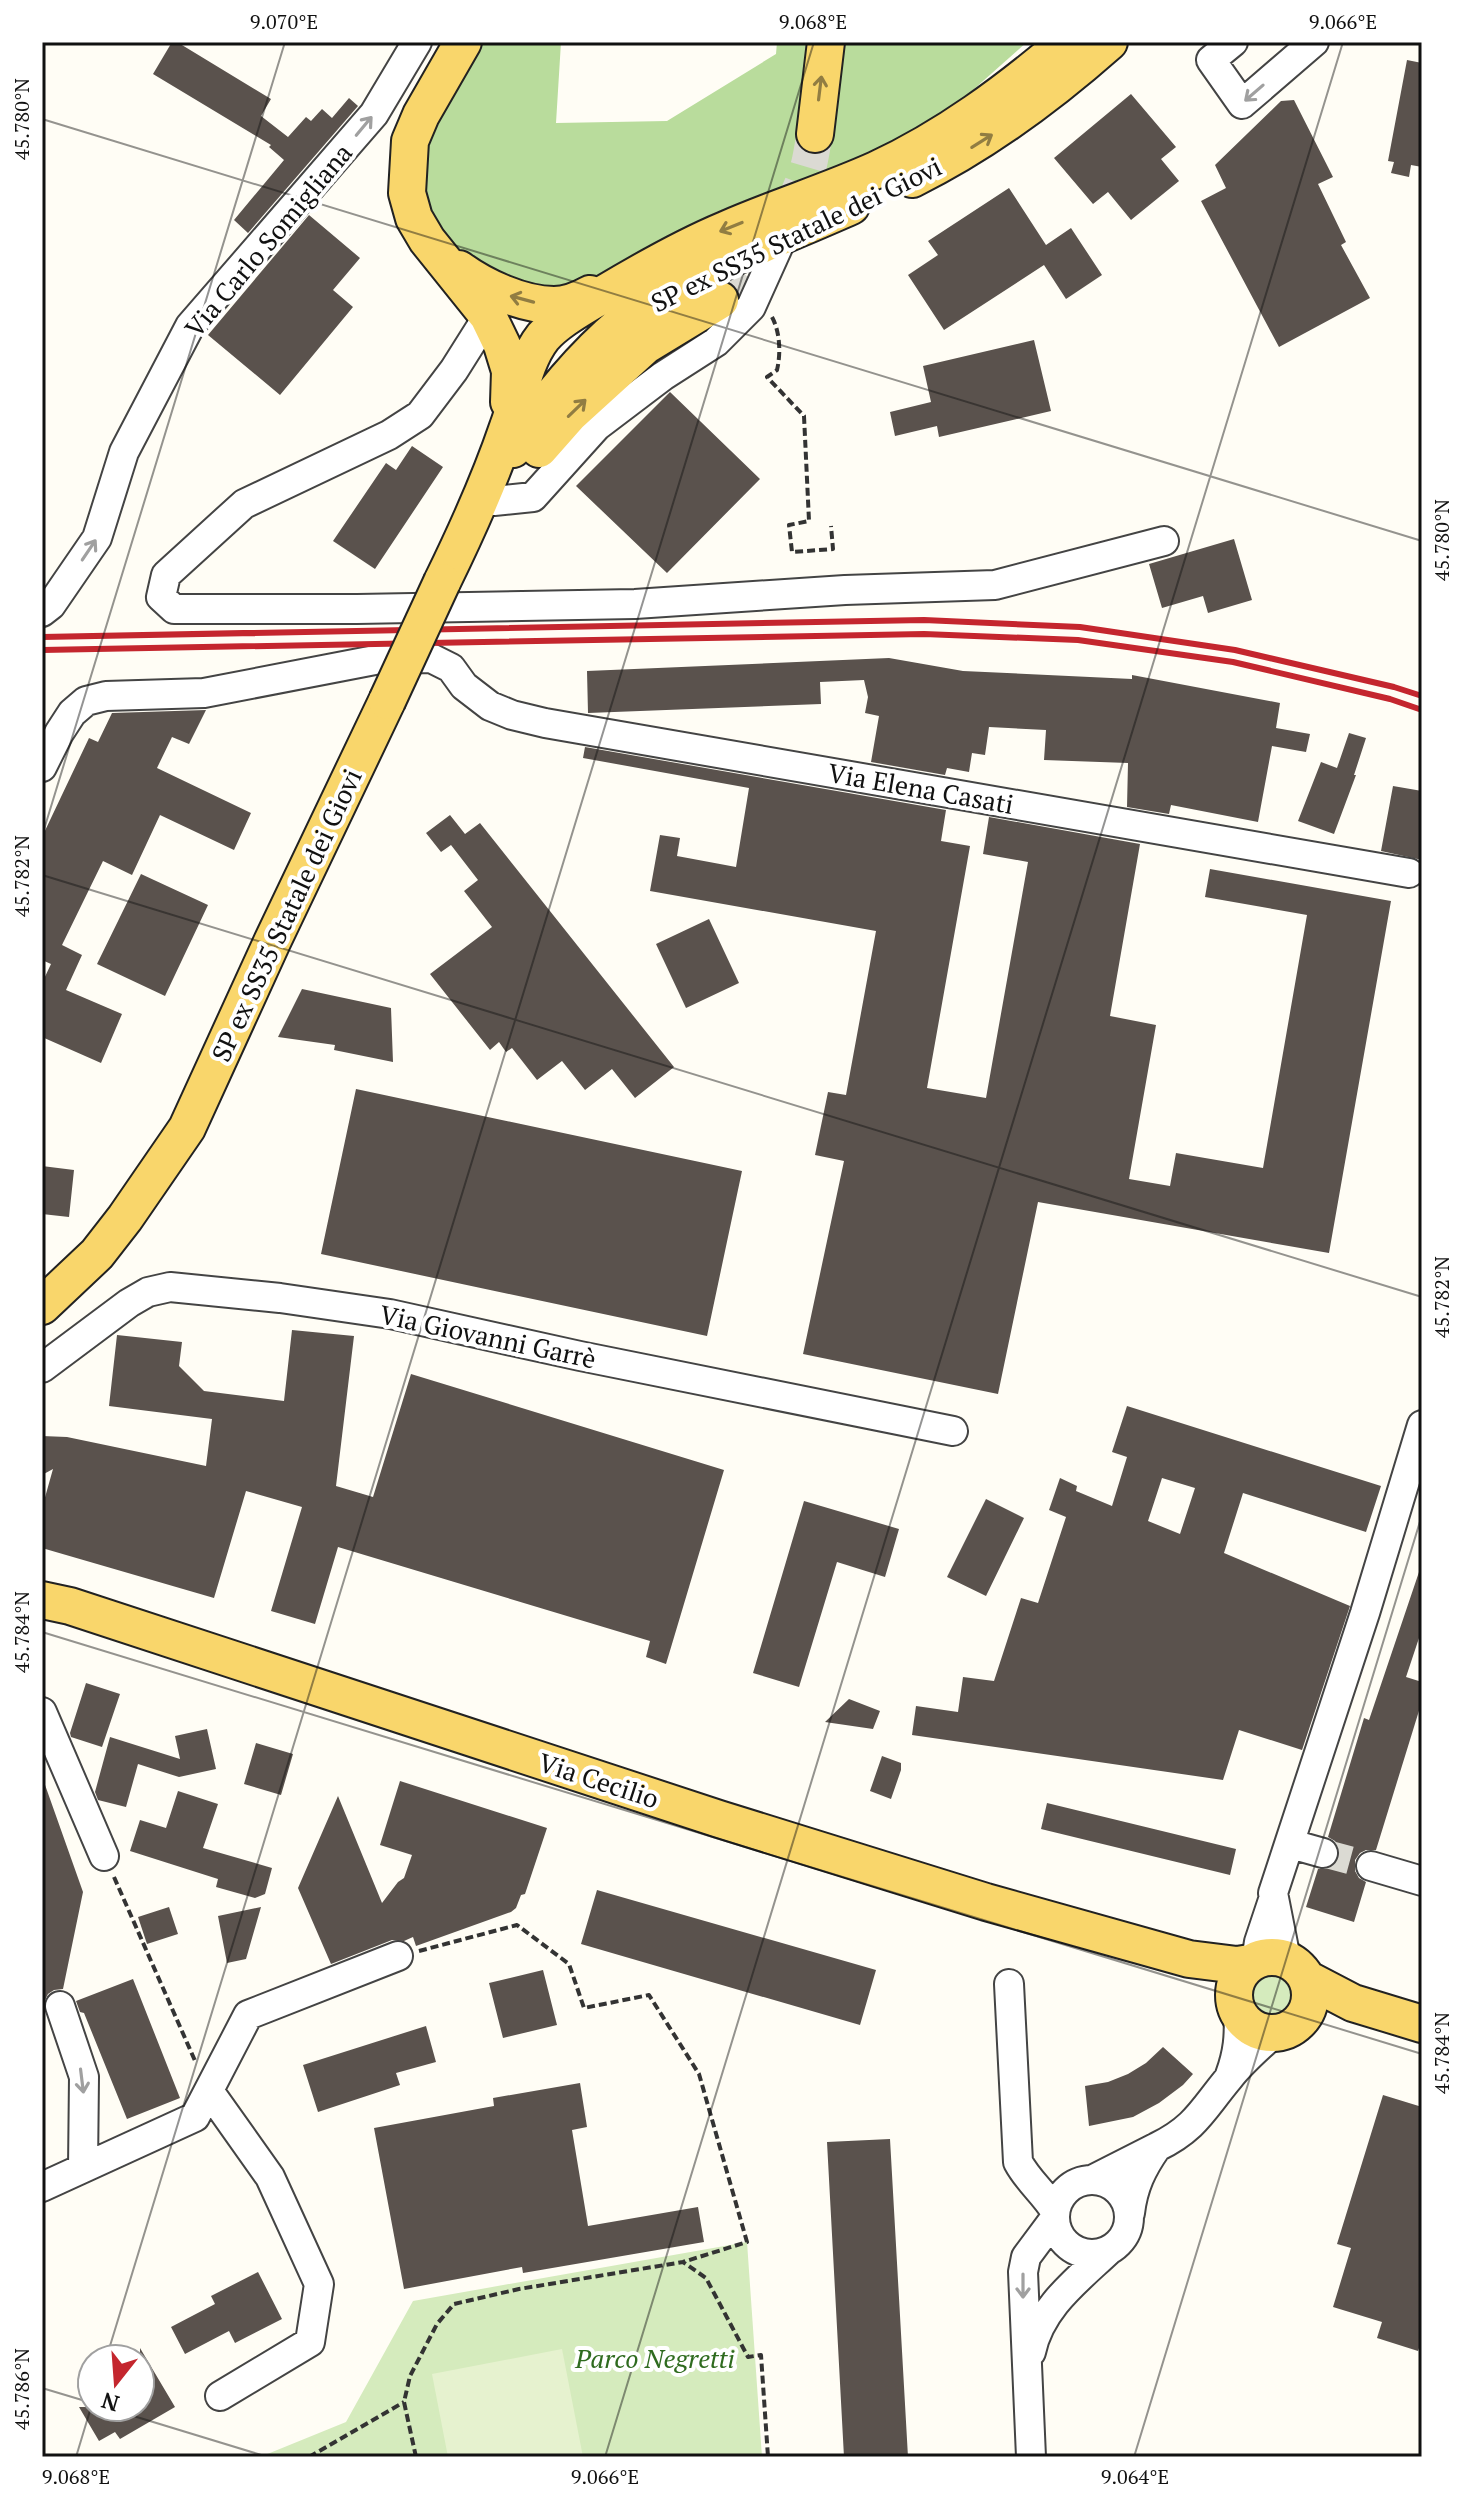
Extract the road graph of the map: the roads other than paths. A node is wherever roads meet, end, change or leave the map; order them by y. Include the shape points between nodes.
1 (417, 42) edge
2 (463, 42) edge
3 (826, 42) edge
4 (1066, 42) edge
5 (1109, 42) edge
6 (1233, 42) edge
7 (1314, 42) edge
8 (815, 134) tunnel mouth
9 (783, 222) junction
10 (441, 257) junction
11 (648, 267) junction
12 (735, 304) junction
13 (488, 316) junction
14 (615, 329) junction
15 (531, 358) junction
16 (508, 427) junction
17 (488, 497) junction
18 (1164, 541) dead end
19 (42, 612) edge
20 (42, 767) edge
21 (1409, 873) dead end
22 (42, 1306) edge
23 (42, 1368) edge
24 (1422, 1425) edge
25 (953, 1431) dead end
26 (48, 1600) edge
27 (42, 1712) edge
28 (1291, 1844) junction
29 (1323, 1853) tunnel mouth
30 (104, 1856) road end
31 (1371, 1866) tunnel mouth
32 (1422, 1881) edge
33 (1139, 1945) junction
34 (398, 1956) road end
35 (1275, 1965) junction
36 (1009, 1984) dead end
37 (60, 2006) dead end
38 (1236, 2006) junction
39 (1408, 2020) edge
40 (1286, 2027) junction
41 (1230, 2075) junction
42 (209, 2091) junction
43 (1015, 2131) junction
44 (1157, 2147) junction
45 (83, 2168) junction
46 (1086, 2181) junction
47 (42, 2187) edge
48 (1130, 2213) junction
49 (1055, 2214) junction
50 (1108, 2251) junction
51 (1028, 2365) junction
52 (220, 2396) dead end
53 (1031, 2457) edge

19 -> 1 street, Via Carlo Somigliana via 97,538 124,452 190,326 374,114
2 - 10 main road via 421,115 406,168 414,218
8 -> 3 main road
4 - 9 main road, SP ex SS35 Statale dei Giovi via 924,146 849,181
9 -> 5 main road, SP ex SS35 Statale dei Giovi via 912,179 980,143
7 -> 6 street via 1242,104 1211,60
9 -> 11 main road, SP ex SS35 Statale dei Giovi via 723,230
9 - 12 street
9 - 14 main road, SP ex SS35 Statale dei Giovi
11 -> 10 main road via 578,300 554,305 503,293
10 - 13 main road
11 - 15 main road, SP ex SS35 Statale dei Giovi via 566,318 543,336
17 -> 12 main road via 646,345
12 - 17 street via 716,342 597,426 533,497
13 - 15 main road
13 - 16 main road via 510,371
13 - 18 street via 420,415 244,504 166,575 161,597 174,609 373,609 635,604 995,585
14 - 15 main road via 565,355
14 - 17 main road, SP ex SS35 Statale dei Giovi via 538,413
15 - 16 main road, SP ex SS35 Statale dei Giovi
16 - 17 main road, SP ex SS35 Statale dei Giovi
17 - 22 main road, SP ex SS35 Statale dei Giovi, bridge via 442,582 187,1128 97,1254
20 - 21 street, Via Elena Casati via 72,713 86,701 204,693 380,659 431,658 451,668 490,706 545,723
23 - 25 street, Via Giovanni Garrè via 148,1292 205,1289 390,1314
24 - 28 street
26 - 33 main road, Via Cecilio via 719,1819
27 - 30 street
28 - 29 street
28 - 35 street via 1273,1893
31 - 32 street
33 - 35 main road, Via Cecilio via 1189,1959
33 - 38 main road, Via Cecilio
34 - 42 street via 248,2015
35 - 38 main road via 1236,1979
35 - 39 main road, Via Cecilio via 1353,2003
35 - 40 main road via 1310,1996 1309,2005
36 - 43 street
37 -> 45 street via 84,2077
38 - 40 main road via 1254,2028
38 - 41 street via 1240,2035
39 - 40 main road, Via Cecilio via 1345,2016
40 - 41 street
41 - 44 street via 1203,2114
42 - 45 street via 195,2117
42 - 52 street via 270,2177 319,2284 310,2342
43 - 46 street via 1028,2161 1041,2173 1064,2182
43 - 49 street via 1018,2162
44 - 46 street
44 - 48 street via 1133,2190
45 - 47 street
46 - 48 street via 1115,2187
46 - 49 street via 1068,2189
48 - 50 street via 1123,2240
49 - 50 street via 1068,2246 1091,2255
49 -> 51 street via 1026,2257 1023,2272
50 - 51 street via 1042,2319
51 - 53 street

